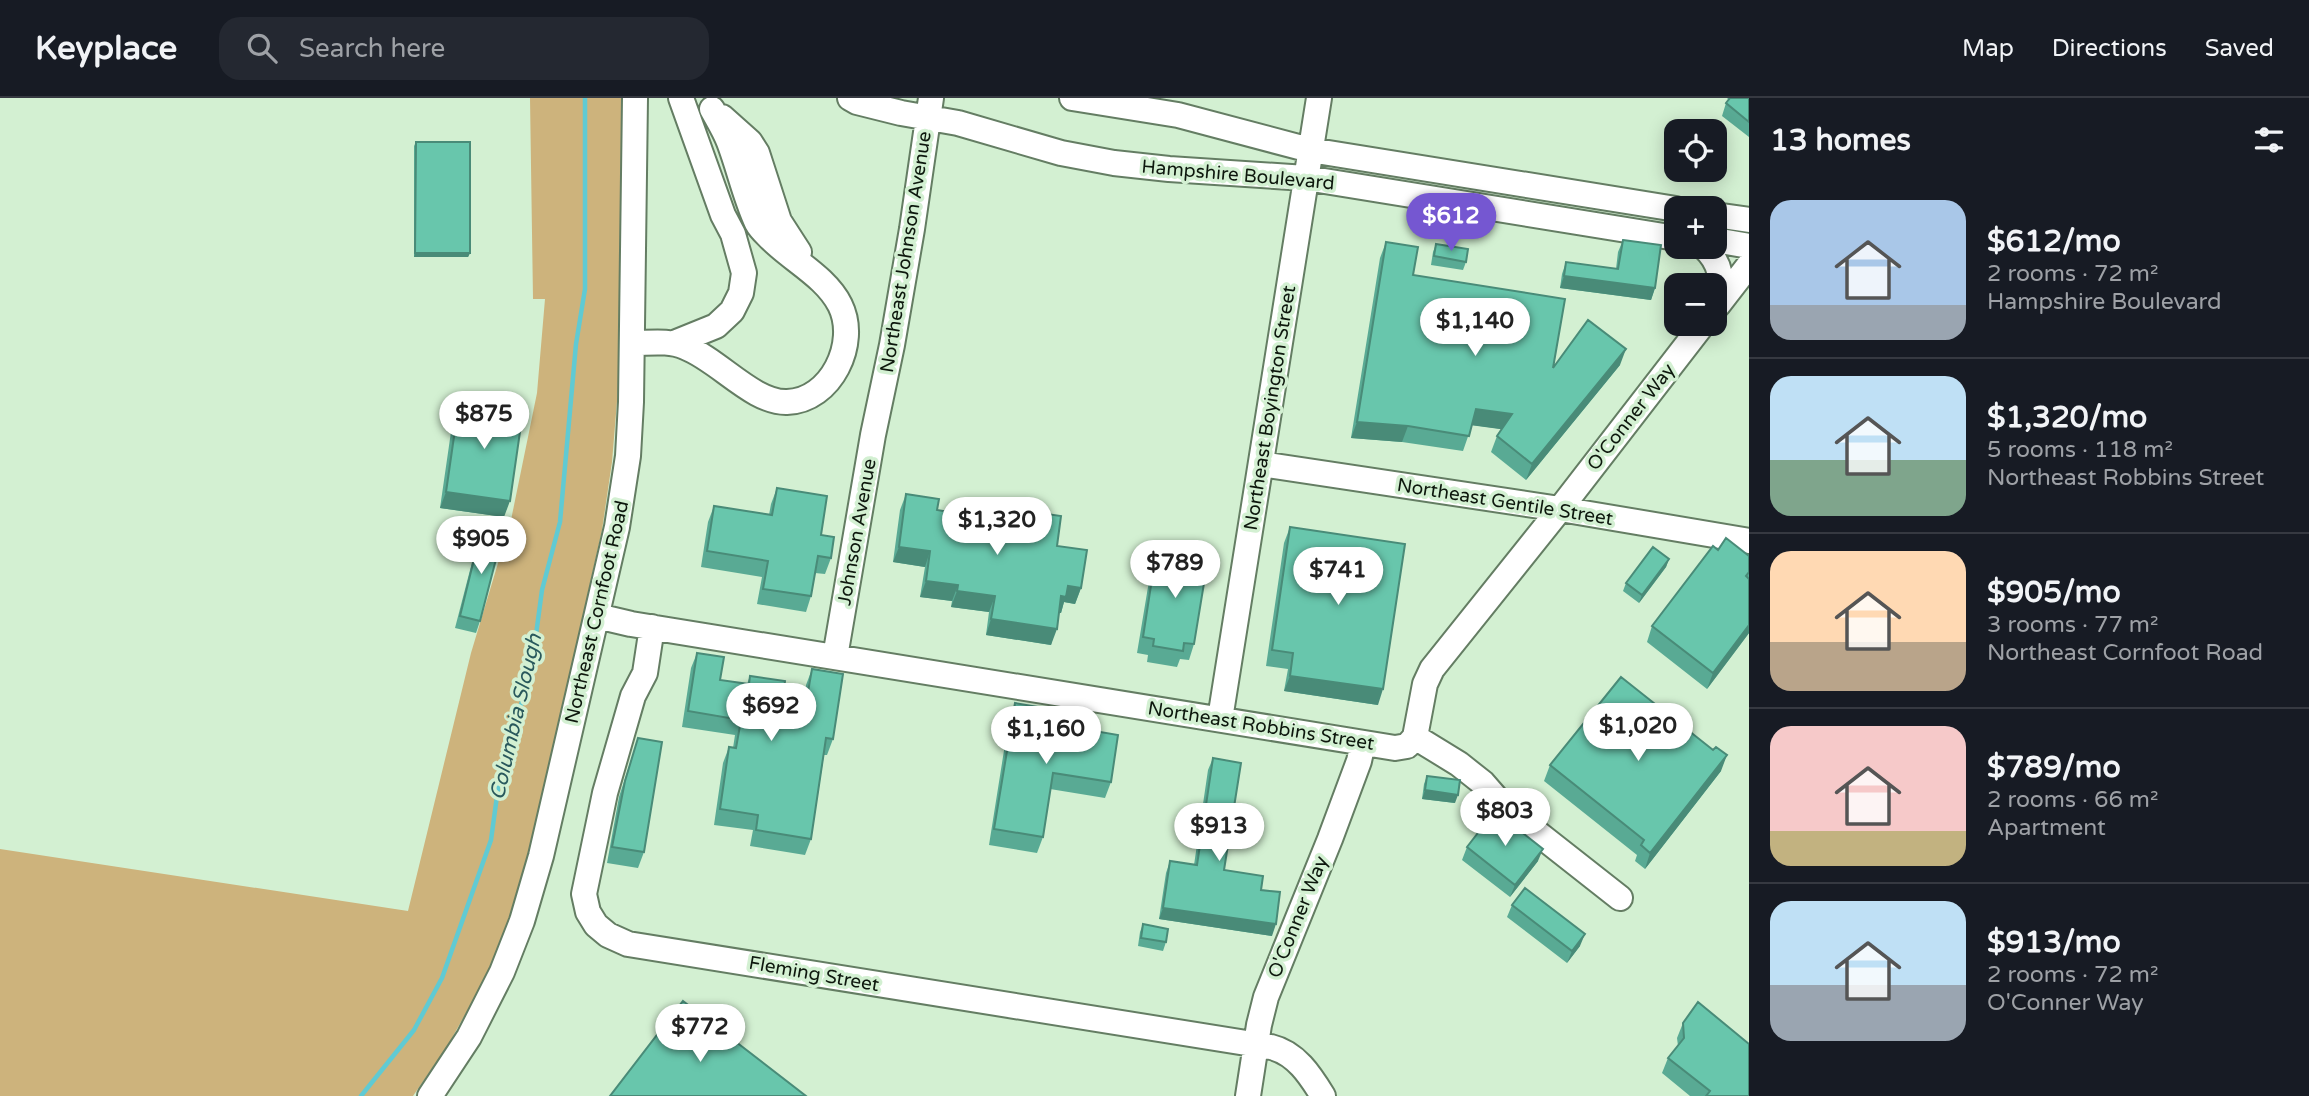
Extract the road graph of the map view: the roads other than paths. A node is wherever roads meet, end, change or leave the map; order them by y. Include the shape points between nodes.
1 (635, 98) edge
2 (681, 98) edge
3 (850, 98) edge
4 (1072, 98) edge
5 (1319, 98) edge
6 (710, 103) edge
7 (929, 107) edge
8 (1310, 150) junction
9 (1306, 178) junction
10 (1664, 207) edge
11 (1727, 217) edge
12 (1749, 220) edge
13 (1664, 236) edge
14 (1727, 242) edge
15 (1749, 246) edge
16 (1749, 264) edge
17 (1727, 292) edge
18 (1694, 336) edge
19 (633, 343) junction
20 (674, 343) junction
21 (879, 406) joint
22 (1261, 464) junction
23 (1560, 509) junction
24 (1749, 541) edge
25 (597, 616) junction
26 (652, 627) junction
27 (835, 657) junction
28 (1220, 719) junction
29 (1416, 737) junction
30 (1363, 743) junction
31 (1620, 898) dead end
32 (1256, 1044) junction
33 (430, 1096) edge
34 (1248, 1096) edge
35 (1323, 1096) edge

1 - 19 street, Northeast Cornfoot Road
2 - 20 street via 744,272 732,311 716,326
3 - 7 street, Hampshire Boulevard via 901,113
4 - 8 street, Hampshire Boulevard via 1178,115
5 - 8 street, Northeast Boyington Street
6 - 20 street via 728,139 758,225 823,283 841,306 846,333 835,371 818,393 786,403 750,391 706,356
7 - 9 street, Hampshire Boulevard via 958,123 1114,163
7 - 21 street, Northeast Johnson Avenue
8 - 9 street, Northeast Boyington Street
8 - 10 street, Hampshire Boulevard
9 - 13 street, Hampshire Boulevard
9 - 22 street, Northeast Boyington Street
11 - 12 street
14 - 15 street
16 - 17 street
18 - 23 street, O'Conner Way
19 - 20 street
19 - 25 street, Northeast Cornfoot Road via 623,492
21 - 27 street, Johnson Avenue
22 - 23 street, Northeast Gentile Street
22 - 28 street, Northeast Boyington Street
23 - 24 street, Northeast Gentile Street
23 - 29 street, O'Conner Way via 1432,669
25 - 26 street, Northeast Robbins Street
25 - 33 street, Northeast Cornfoot Road via 522,921 469,1037
26 - 27 street, Northeast Robbins Street
26 - 32 street, Fleming Street via 645,673 633,696 605,793 584,894 588,912 608,935 628,944
27 - 28 street, Northeast Robbins Street
28 - 30 street, Northeast Robbins Street
29 - 30 street, Northeast Robbins Street via 1407,746 1395,748
29 - 31 street via 1459,764 1503,806
30 - 32 street, O'Conner Way via 1266,997
32 - 34 street, O'Conner Way
32 - 35 street, Fleming Street via 1292,1056

